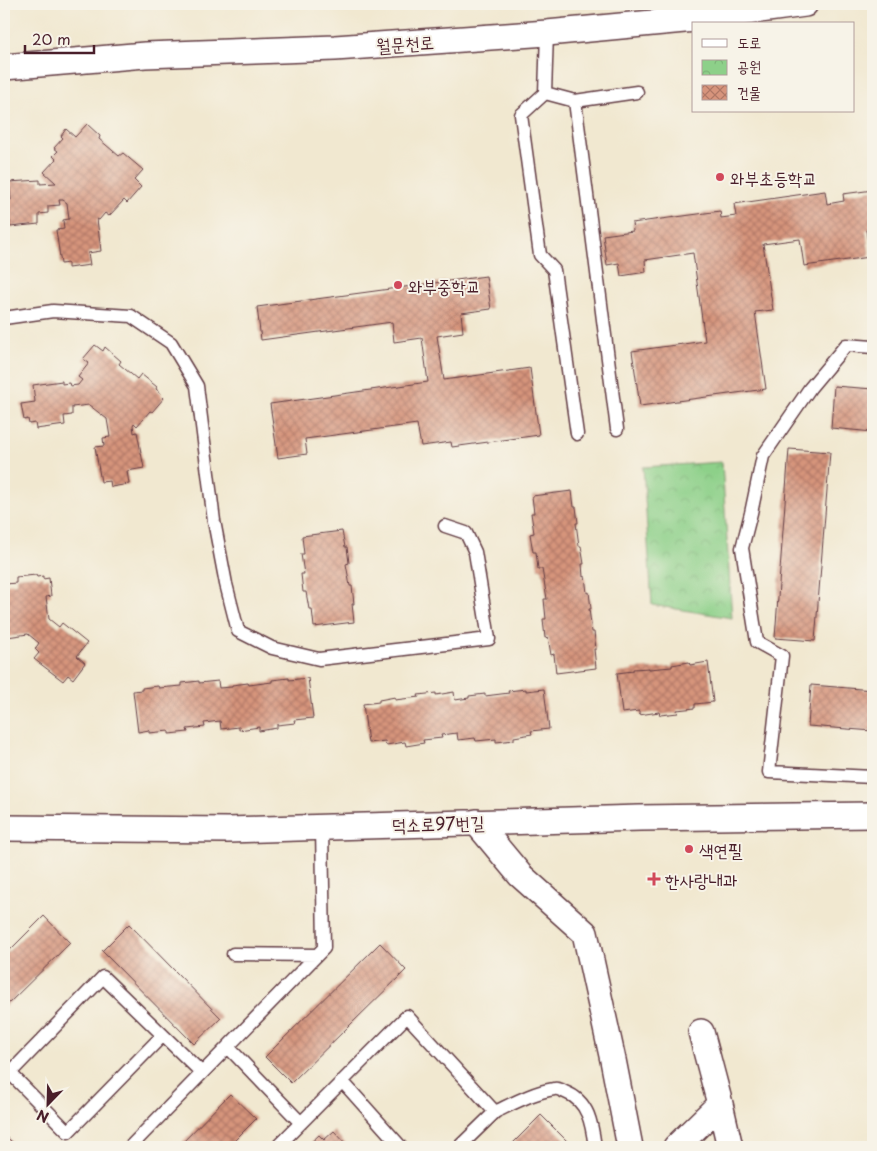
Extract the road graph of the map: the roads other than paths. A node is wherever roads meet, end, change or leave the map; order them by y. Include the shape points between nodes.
1 (805, 4) edge
2 (547, 33) junction
3 (4, 67) edge
4 (636, 92) dead end
5 (545, 93) junction
6 (575, 101) junction
7 (4, 318) edge
8 (873, 348) edge
9 (617, 429) dead end
10 (577, 434) dead end
11 (445, 526) dead end
12 (873, 777) edge
13 (873, 815) edge
14 (476, 822) junction
15 (322, 826) junction
16 (4, 828) edge
17 (233, 954) dead end
18 (317, 956) junction
19 (701, 1032) dead end
20 (163, 1035) junction
21 (228, 1047) junction
22 (202, 1073) junction
23 (342, 1081) junction
24 (720, 1104) junction
25 (495, 1112) junction
26 (301, 1123) junction
27 (130, 1147) edge
28 (277, 1147) edge
29 (401, 1147) edge
30 (459, 1147) edge
31 (595, 1147) edge
32 (630, 1147) edge
33 (676, 1147) edge
34 (730, 1147) edge

1 - 2 street, 월문천로 via 696,19
2 - 3 street, 월문천로 via 335,48 145,55
2 - 5 lane
4 - 6 lane
5 - 6 lane
5 - 10 lane via 521,115 540,255 554,270
6 - 9 lane
7 - 11 lane via 53,311 131,316 171,343 197,386 214,520 238,631 272,648 319,659 489,639 475,552 466,533
8 - 12 lane via 846,345 810,388 762,456 742,548 757,642 782,656 769,772
13 - 14 street, 덕소로97번길
14 - 15 street, 덕소로97번길
14 - 32 street via 520,875 585,933
15 - 16 street, 덕소로97번길 via 228,830
15 - 18 lane via 324,948
17 - 18 lane
18 - 21 lane
19 - 24 street
20 - 20 lane via 103,977 10,1073 68,1132
20 - 22 lane
21 - 22 lane
21 - 26 lane
22 - 27 lane
23 - 25 lane via 407,1016
23 - 26 lane
23 - 29 lane
24 - 33 street
24 - 34 street
25 - 30 lane
25 - 31 lane via 556,1088 573,1095 585,1106
26 - 28 lane

